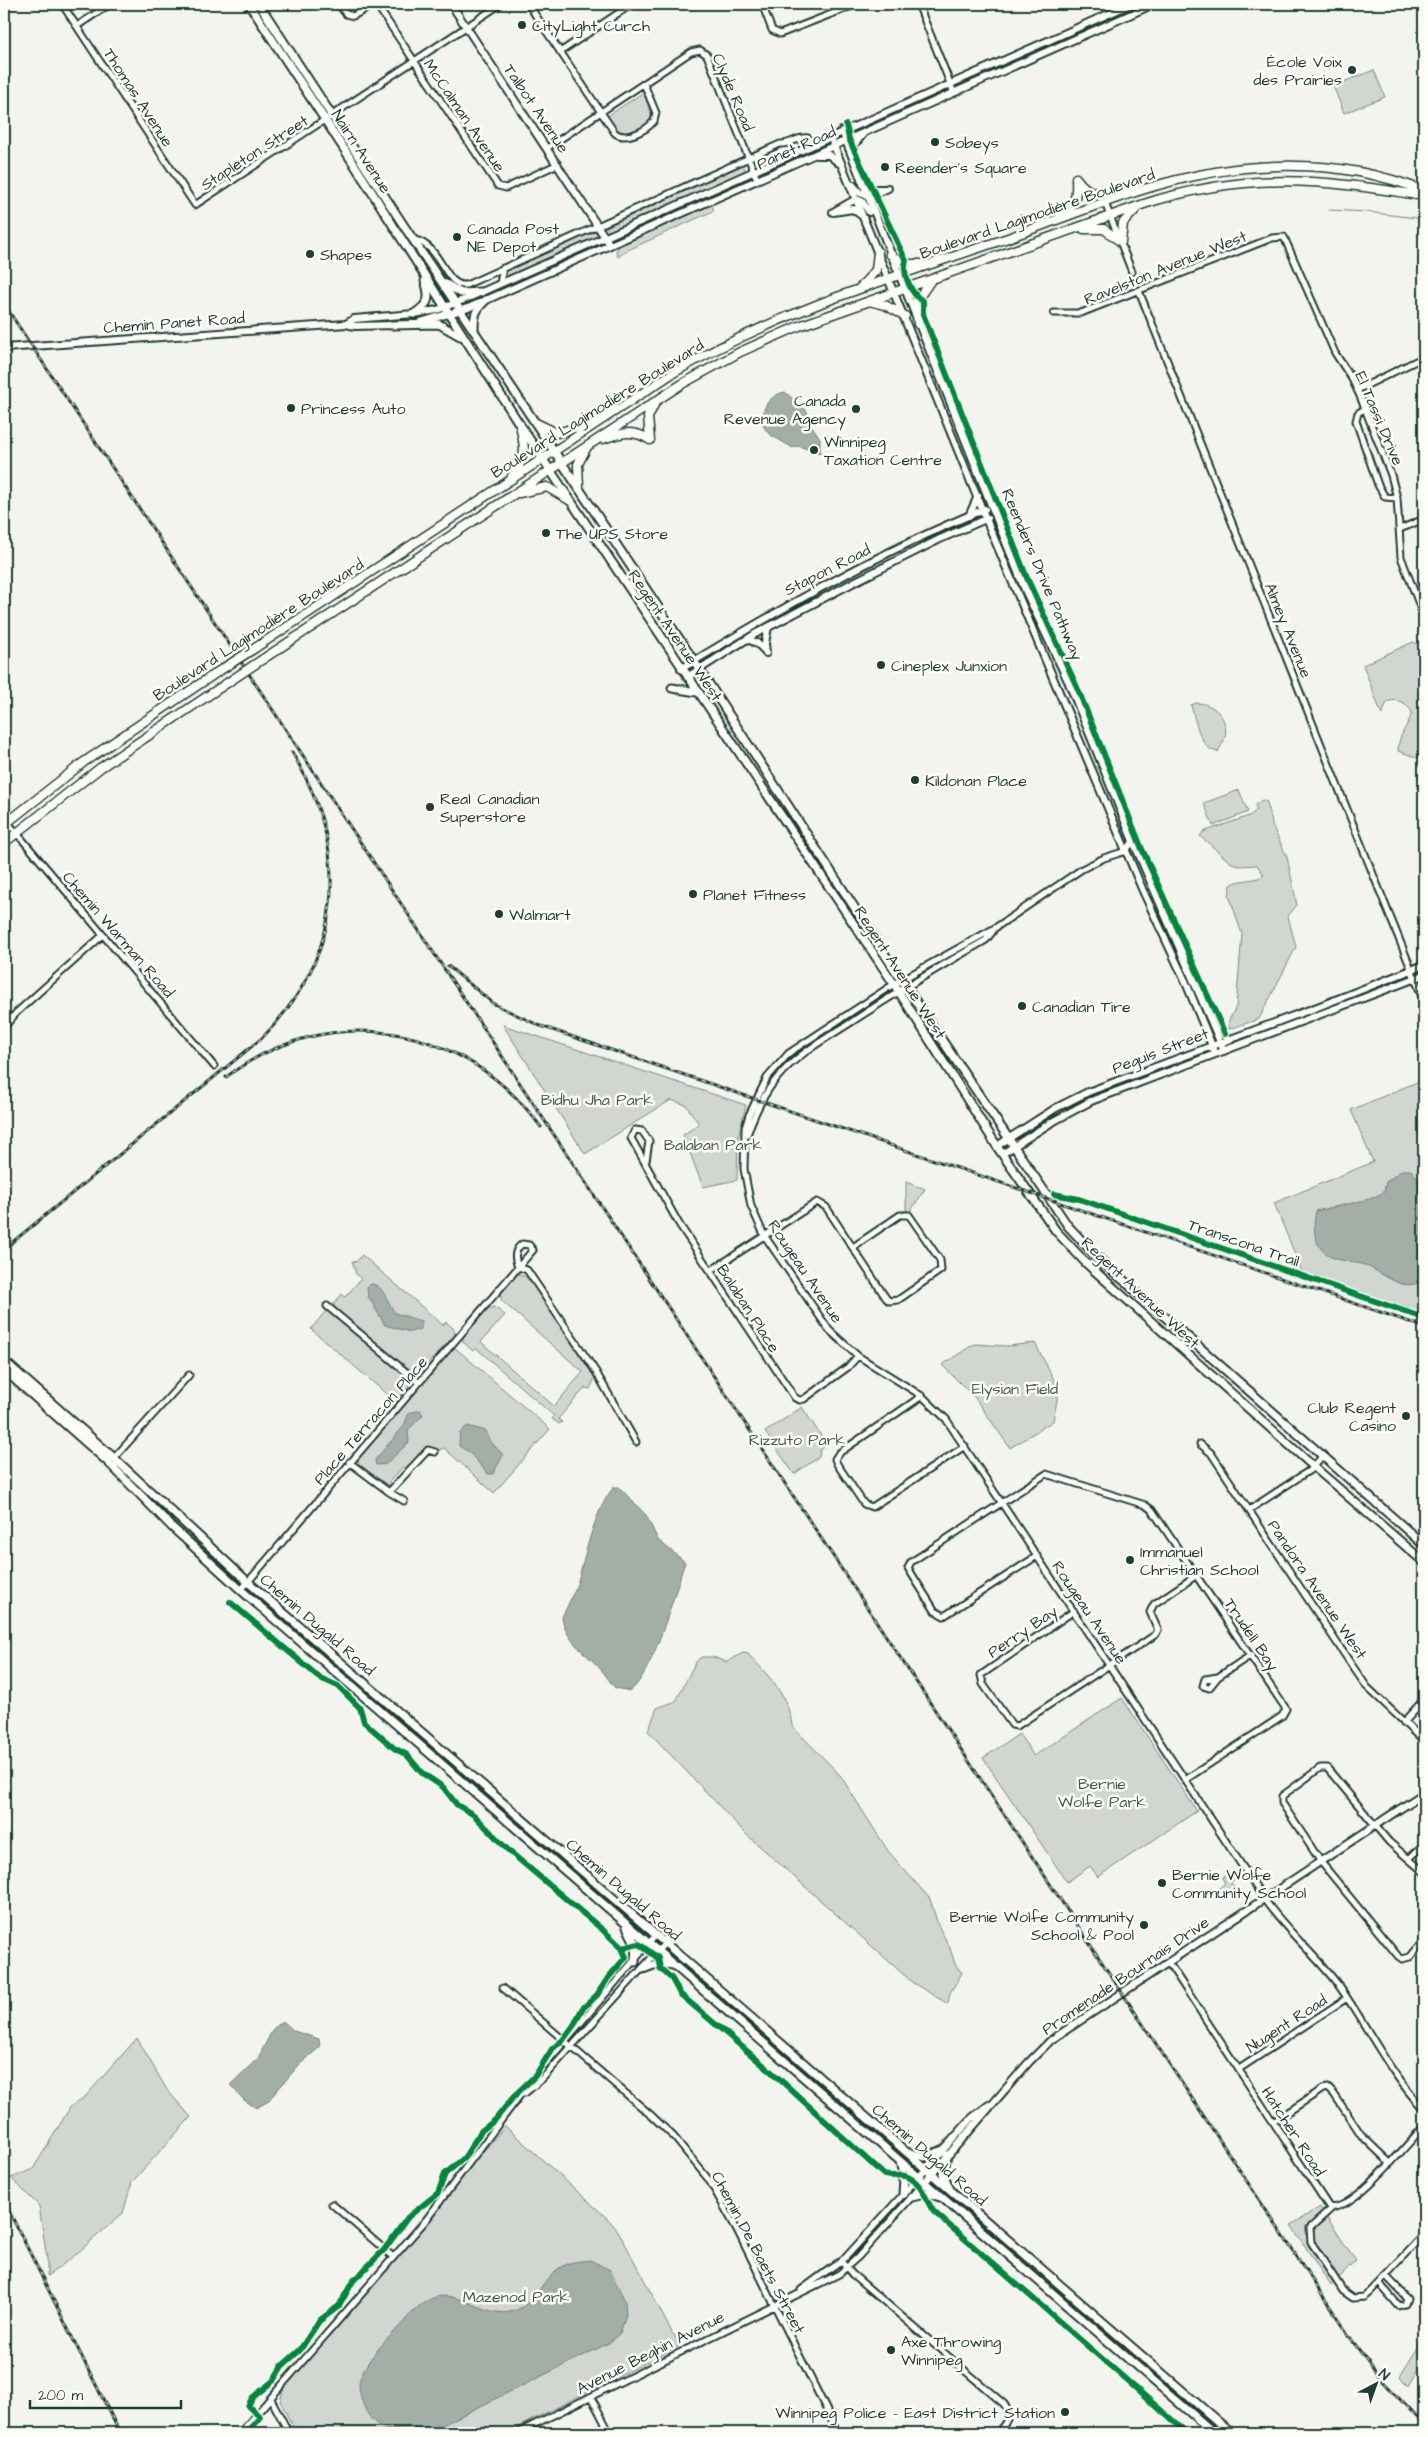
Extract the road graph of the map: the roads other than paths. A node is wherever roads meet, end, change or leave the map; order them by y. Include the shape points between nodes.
1 (62, 4) edge
2 (110, 4) edge
3 (250, 4) edge
4 (259, 4) edge
5 (338, 4) edge
6 (376, 4) edge
7 (451, 4) edge
8 (501, 4) edge
9 (528, 4) edge
10 (632, 4) edge
11 (762, 4) edge
12 (857, 4) edge
13 (918, 4) edge
14 (1131, 4) edge
15 (1154, 4) edge
16 (77, 26) junction
17 (466, 27) junction
18 (560, 52) junction
19 (293, 55) junction
20 (286, 59) junction
21 (414, 61) junction
22 (644, 84) junction
23 (951, 84) junction
24 (954, 92) junction
25 (600, 112) junction
26 (333, 116) junction
27 (326, 120) junction
28 (869, 130) junction
29 (842, 131) junction
30 (830, 136) junction
31 (844, 141) junction
32 (811, 145) junction
33 (834, 146) junction
34 (547, 148) junction
35 (811, 156) junction
36 (749, 158) junction
37 (362, 159) junction
38 (354, 164) junction
39 (558, 164) junction
40 (854, 164) junction
41 (844, 170) junction
42 (754, 171) junction
43 (758, 179) junction
44 (860, 179) junction
45 (1149, 188) junction
46 (1424, 191) edge
47 (867, 195) junction
48 (1424, 196) edge
49 (856, 200) junction
50 (1106, 203) junction
51 (1144, 204) junction
52 (195, 205) joint
53 (1110, 216) junction
54 (863, 217) junction
55 (1050, 223) junction
56 (599, 227) junction
57 (1062, 233) junction
58 (1284, 237) joint
59 (604, 238) junction
60 (415, 240) junction
61 (884, 242) junction
62 (1121, 242) junction
63 (406, 246) junction
64 (608, 246) junction
65 (878, 252) junction
66 (890, 254) junction
67 (935, 263) junction
68 (420, 267) junction
69 (504, 268) junction
70 (1132, 272) dead end
71 (448, 273) junction
72 (899, 276) junction
73 (932, 278) junction
74 (441, 279) junction
75 (889, 279) junction
76 (500, 283) junction
77 (859, 289) junction
78 (904, 289) junction
79 (1139, 291) junction
80 (480, 292) junction
81 (895, 292) junction
82 (486, 300) junction
83 (869, 301) junction
84 (456, 302) junction
85 (444, 307) junction
86 (462, 311) junction
87 (1054, 313) dead end
88 (414, 314) junction
89 (450, 315) junction
90 (905, 316) junction
91 (371, 318) junction
92 (346, 324) junction
93 (918, 324) junction
94 (391, 325) junction
95 (371, 326) junction
96 (474, 330) junction
97 (465, 340) junction
98 (4, 348) edge
99 (1424, 357) edge
100 (1357, 390) junction
101 (657, 400) junction
102 (1366, 408) junction
103 (600, 420) junction
104 (956, 420) junction
105 (536, 423) junction
106 (520, 425) junction
107 (949, 425) junction
108 (591, 443) junction
109 (554, 450) junction
110 (542, 458) junction
111 (562, 462) junction
112 (550, 470) junction
113 (507, 481) junction
114 (579, 488) junction
115 (512, 495) junction
116 (978, 496) junction
117 (1397, 498) junction
118 (570, 501) junction
119 (991, 507) junction
120 (983, 510) junction
121 (969, 516) junction
122 (994, 516) junction
123 (986, 519) junction
124 (1424, 519) edge
125 (1400, 529) junction
126 (851, 571) junction
127 (856, 581) junction
128 (646, 590) junction
129 (1424, 592) edge
130 (1416, 594) junction
131 (634, 598) junction
132 (783, 607) junction
133 (789, 617) junction
134 (1424, 617) edge
135 (754, 624) junction
136 (768, 627) junction
137 (755, 634) junction
138 (747, 639) junction
139 (694, 661) junction
140 (682, 669) junction
141 (699, 670) junction
142 (687, 677) junction
143 (672, 688) dead end
144 (697, 692) junction
145 (784, 821) junction
146 (5, 822) edge
147 (801, 825) junction
148 (16, 833) junction
149 (793, 835) junction
150 (810, 840) junction
151 (1133, 841) junction
152 (4, 843) edge
153 (1126, 851) junction
154 (824, 880) junction
155 (836, 881) junction
156 (844, 891) junction
157 (842, 908) junction
158 (857, 912) junction
159 (849, 918) junction
160 (995, 928) junction
161 (103, 935) junction
162 (1424, 965) edge
163 (1412, 970) junction
164 (1424, 975) edge
165 (901, 979) junction
166 (1415, 979) junction
167 (894, 984) junction
168 (906, 987) junction
169 (898, 991) junction
170 (1424, 1001) edge
171 (4, 1027) edge
172 (1220, 1042) junction
173 (1212, 1045) junction
174 (1224, 1051) junction
175 (1215, 1053) junction
176 (214, 1066) dead end
177 (1007, 1139) junction
178 (744, 1142) junction
179 (997, 1146) junction
180 (1013, 1148) junction
181 (1002, 1154) junction
182 (646, 1161) junction
183 (764, 1235) junction
184 (853, 1247) junction
185 (710, 1271) junction
186 (1136, 1292) junction
187 (1129, 1301) junction
188 (327, 1306) dead end
189 (858, 1356) junction
190 (4, 1361) edge
191 (4, 1370) edge
192 (189, 1375) dead end
193 (418, 1382) junction
194 (1240, 1383) junction
195 (1223, 1385) junction
196 (922, 1396) junction
197 (636, 1442) dead end
198 (1200, 1444) dead end
199 (965, 1446) junction
200 (435, 1452) dead end
201 (1324, 1456) junction
202 (114, 1458) junction
203 (349, 1462) junction
204 (1314, 1467) junction
205 (389, 1492) junction
206 (404, 1501) dead end
207 (1001, 1502) junction
208 (1249, 1510) junction
209 (1424, 1545) edge
210 (1037, 1556) junction
211 (1424, 1562) edge
212 (1197, 1576) junction
213 (248, 1582) junction
214 (241, 1590) junction
215 (1074, 1611) junction
216 (1251, 1655) junction
217 (1110, 1665) junction
218 (1218, 1677) dead end
219 (1424, 1700) edge
220 (1404, 1722) junction
221 (1424, 1741) edge
222 (1186, 1780) junction
223 (1424, 1793) edge
224 (1375, 1826) junction
225 (1424, 1844) edge
226 (1409, 1859) junction
227 (1321, 1862) junction
228 (1424, 1872) edge
229 (1264, 1900) junction
230 (623, 1920) junction
231 (656, 1935) junction
232 (1424, 1940) edge
233 (665, 1943) junction
234 (650, 1944) junction
235 (658, 1951) junction
236 (635, 1962) junction
237 (1168, 1962) junction
238 (675, 1966) junction
239 (643, 1969) junction
240 (503, 1988) dead end
241 (1347, 1998) junction
242 (564, 2041) junction
243 (571, 2047) junction
244 (1238, 2070) junction
245 (523, 2095) junction
246 (1424, 2109) edge
247 (1273, 2122) junction
248 (1424, 2126) edge
249 (906, 2150) junction
250 (945, 2152) junction
251 (900, 2161) junction
252 (1390, 2163) junction
253 (928, 2172) junction
254 (922, 2179) junction
255 (954, 2193) junction
256 (903, 2194) junction
257 (912, 2197) junction
258 (942, 2197) junction
259 (332, 2204) dead end
260 (1332, 2208) junction
261 (1424, 2235) edge
262 (393, 2258) junction
263 (841, 2261) junction
264 (846, 2268) junction
265 (1386, 2276) junction
266 (1379, 2283) junction
267 (794, 2295) junction
268 (773, 2305) junction
269 (591, 2397) junction
270 (271, 2399) junction
271 (240, 2433) edge
272 (289, 2433) edge
273 (517, 2433) edge
274 (610, 2433) edge
275 (838, 2433) edge
276 (997, 2433) edge
277 (1214, 2433) edge
278 (1231, 2433) edge

1 - 16 street, Thomas Avenue
2 - 16 street
3 - 20 main road, Nairn Avenue
4 - 19 main road, Nairn Avenue
5 - 6 street, McCalman Avenue via 346,14 353,16
6 - 21 street, McCalman Avenue
7 - 17 street, Talbot Avenue
8 - 17 street, Stapleton Street
9 - 18 street
10 - 18 street
11 - 12 street via 772,30 780,34
13 - 23 street
14 - 23 street, Panet Road
15 - 24 street, Panet Road
16 - 52 street, Thomas Avenue
17 - 21 street, Stapleton Street
17 - 34 street, Talbot Avenue
18 - 25 street
19 - 20 main road
19 - 26 main road, Nairn Avenue
20 - 27 main road, Nairn Avenue
21 - 26 street, Stapleton Street
21 - 39 street, McCalman Avenue via 498,186 506,188
22 - 25 street, Clyde Road
22 - 25 street via 656,114 652,124 620,137
22 - 36 street, Clyde Road via 691,52 704,52
23 - 24 street
23 - 29 street, Panet Road
24 - 28 street, Panet Road
25 - 34 street, Clyde Road
26 - 27 street, Stapleton Street
26 - 37 main road, Nairn Avenue
27 - 38 main road, Nairn Avenue
27 - 52 street, Stapleton Street
28 - 31 street, Panet Road
28 - 40 street via 854,145
29 - 30 street, Panet Road
29 - 31 street
30 - 32 street, Panet Road
30 - 33 street
31 - 33 street, Panet Road
31 - 40 street
32 - 36 street via 804,137
32 - 42 street, Panet Road
33 - 35 street, Panet Road
33 - 41 street
34 - 39 street, Talbot Avenue
35 - 41 street via 829,155
35 - 43 street, Panet Road
36 - 42 street, Clyde Road
36 - 56 street
37 - 38 main road
37 - 60 main road, Nairn Avenue
38 - 63 main road, Nairn Avenue
39 - 56 street, Talbot Avenue
40 - 44 street
41 - 47 street via 856,189
41 - 49 street
42 - 43 street, Clyde Road
42 - 59 street, Panet Road
43 - 64 street, Panet Road
44 - 47 street
44 - 47 street via 872,189 888,188 879,194
45 - 46 main road, Boulevard Lagimodière Boulevard via 1210,172 1292,165 1367,173
45 - 50 main road, Boulevard Lagimodière Boulevard
45 - 55 main road via 1095,193 1076,178 1074,204
47 - 61 street
48 - 51 main road, Boulevard Lagimodière Boulevard via 1353,184 1251,181
49 - 54 street
49 - 54 street via 833,212 853,209
49 - 61 street via 865,204
50 - 53 street
50 - 55 main road, Boulevard Lagimodière Boulevard
51 - 53 main road, Boulevard Lagimodière Boulevard
51 - 62 main road via 1125,218
53 - 57 main road, Boulevard Lagimodière Boulevard
53 - 62 street
54 - 65 street
55 - 67 main road, Boulevard Lagimodière Boulevard
56 - 59 street, Talbot Avenue
56 - 69 street
57 - 62 main road via 1101,228
57 - 73 main road, Boulevard Lagimodière Boulevard
58 - 79 street, Ravelston Avenue West via 1272,238
58 - 100 street, El Tassi Drive via 1335,354
59 - 64 street, Talbot Avenue
59 - 76 street, Panet Road
60 - 63 main road
60 - 71 street via 429,245
60 - 74 main road, Nairn Avenue
61 - 66 street
62 - 70 street
63 - 68 main road, Nairn Avenue
64 - 82 street, Panet Road
65 - 75 street
65 - 77 main road via 876,270
66 - 67 main road via 903,264
66 - 72 street
67 - 72 main road, Boulevard Lagimodière Boulevard
68 - 85 main road, Nairn Avenue
68 - 88 main road via 430,294 424,306
69 - 71 street via 460,286
69 - 76 street
71 - 74 street
72 - 75 main road, Boulevard Lagimodière Boulevard
72 - 78 street
73 - 78 main road, Boulevard Lagimodière Boulevard
73 - 93 main road via 917,299
74 - 80 main road via 461,293
74 - 84 main road, Nairn Avenue
75 - 77 main road, Boulevard Lagimodière Boulevard
75 - 81 street
76 - 80 street, Panet Road
77 - 103 main road, Boulevard Lagimodière Boulevard via 714,350
78 - 81 main road, Boulevard Lagimodière Boulevard
78 - 93 street
79 - 87 street, Ravelston Avenue West via 1081,313
79 - 163 street, Almey Avenue
80 - 84 street, Panet Road
81 - 83 main road, Boulevard Lagimodière Boulevard
81 - 90 street
82 - 86 street, Panet Road
82 - 96 main road via 476,308
83 - 90 main road
83 - 101 main road, Boulevard Lagimodière Boulevard via 754,346
84 - 85 street, Panet Road
84 - 86 main road, Nairn Avenue
85 - 88 street, Chemin Panet Road
85 - 89 main road, Nairn Avenue
86 - 89 street, Panet Road
86 - 96 main road, Regent Avenue West
88 - 91 street, Chemin Panet Road
89 - 94 street, Chemin Panet Road
89 - 97 main road, Regent Avenue West
90 - 107 street
91 - 92 street, Chemin Panet Road via 354,319
91 - 95 street
92 - 95 street, Chemin Panet Road
92 - 98 street, Chemin Panet Road
93 - 104 street
94 - 95 street, Chemin Panet Road
94 - 97 main road via 439,324
96 - 105 main road, Regent Avenue West
97 - 106 main road, Regent Avenue West
99 - 100 street
100 - 102 street, El Tassi Drive
101 - 108 main road, Boulevard Lagimodière Boulevard
101 - 108 main road via 648,417 650,440 630,432
102 - 117 street, El Tassi Drive
102 - 117 street via 1358,413 1356,421 1378,485 1385,497
103 - 105 main road via 561,433 549,431
103 - 109 main road, Boulevard Lagimodière Boulevard
104 - 107 street
104 - 119 street
105 - 109 main road, Regent Avenue West
106 - 110 main road, Regent Avenue West
106 - 113 main road via 523,461
107 - 116 street
108 - 111 main road, Boulevard Lagimodière Boulevard
108 - 114 main road via 578,464
109 - 110 main road, Boulevard Lagimodière Boulevard
109 - 111 main road, Regent Avenue West
110 - 112 main road, Regent Avenue West
110 - 113 main road, Boulevard Lagimodière Boulevard
111 - 112 main road, Boulevard Lagimodière Boulevard
111 - 114 main road, Regent Avenue West
112 - 115 main road, Boulevard Lagimodière Boulevard
112 - 118 main road, Regent Avenue West
113 - 146 main road, Boulevard Lagimodière Boulevard, bridge via 92,757
114 - 128 main road, Regent Avenue West
115 - 118 main road via 548,487
115 - 148 main road, Boulevard Lagimodière Boulevard, bridge via 112,759
116 - 120 street
116 - 121 street
117 - 125 street, El Tassi Drive
118 - 131 main road, Regent Avenue West
119 - 120 street, Stapon Road
119 - 122 street
120 - 121 street, Stapon Road
120 - 123 street
121 - 126 street, Stapon Road
122 - 123 street, Stapon Road
122 - 151 street via 1069,683
123 - 127 street, Stapon Road
123 - 153 street
124 - 125 street
125 - 130 street, El Tassi Drive via 1402,557
126 - 127 street
126 - 132 street, Stapon Road
127 - 133 street, Stapon Road
128 - 131 main road
128 - 139 main road, Regent Avenue West
129 - 130 street
130 - 134 street, El Tassi Drive
131 - 140 main road, Regent Avenue West
132 - 133 street
132 - 135 street, Stapon Road
133 - 136 street, Stapon Road
135 - 137 street
135 - 139 street, Stapon Road
136 - 137 street, Stapon Road
136 - 138 street via 766,652 758,643
137 - 138 street, Stapon Road
138 - 141 street, Stapon Road
139 - 140 street, Stapon Road
139 - 141 main road, Regent Avenue West
140 - 142 main road, Regent Avenue West
141 - 142 street, Stapon Road
141 - 147 main road, Regent Avenue West
142 - 144 main road, Regent Avenue West
143 - 144 main road
144 - 145 main road, Regent Avenue West
145 - 147 main road
145 - 149 main road, Regent Avenue West
146 - 148 street, Chemin Warman Road
147 - 150 main road, Regent Avenue West
148 - 152 main road, Boulevard Lagimodière Boulevard
148 - 161 street, Chemin Warman Road
149 - 150 main road
149 - 154 main road, Regent Avenue West
150 - 155 main road, Regent Avenue West
151 - 153 street
151 - 172 street
153 - 160 street via 1082,869
153 - 173 street
154 - 155 main road
154 - 157 main road, Regent Avenue West
155 - 156 main road, Regent Avenue West
156 - 157 main road
156 - 158 main road, Regent Avenue West
157 - 159 main road, Regent Avenue West
158 - 159 main road
158 - 165 main road, Regent Avenue West
159 - 167 main road, Regent Avenue West
160 - 165 street, Rougeau Avenue
160 - 168 street, Rougeau Avenue via 986,940
161 - 171 street
161 - 176 street, Chemin Warman Road
162 - 163 street, Peguis Street
163 - 166 street, Almey Avenue
163 - 172 street, Peguis Street
164 - 166 street, Peguis Street
165 - 167 street, Rougeau Avenue
165 - 168 main road, Regent Avenue West
166 - 170 street, Almey Avenue
166 - 174 street, Peguis Street
167 - 169 main road, Regent Avenue West
167 - 178 street, Rougeau Avenue via 807,1040 779,1063 767,1078 749,1115
168 - 169 street, Rougeau Avenue
168 - 177 main road, Regent Avenue West
169 - 178 street, Rougeau Avenue via 802,1055 778,1077 753,1116
169 - 179 main road, Regent Avenue West
172 - 173 street, Peguis Street
172 - 174 street
173 - 175 street
173 - 177 street, Peguis Street via 1071,1100
174 - 175 street, Peguis Street
175 - 180 street, Peguis Street via 1091,1101
177 - 179 street, Peguis Street
177 - 180 main road, Regent Avenue West
178 - 183 street, Rougeau Avenue via 748,1196
179 - 181 main road, Regent Avenue West
180 - 181 street, Peguis Street
180 - 186 main road, Regent Avenue West via 1068,1226
181 - 187 main road, Regent Avenue West via 1056,1231
182 - 182 street, Balaban Place via 632,1138 635,1130 642,1131 649,1141
182 - 185 street, Balaban Place via 679,1224
183 - 184 street via 817,1202 826,1207
183 - 185 street
183 - 189 street, Rougeau Avenue via 820,1320
184 - 184 street via 900,1216 908,1215 940,1260 941,1270 898,1300 889,1301
185 - 189 street, Balaban Place via 795,1398 804,1399 843,1372
186 - 187 main road
186 - 194 main road, Regent Avenue West
187 - 195 main road, Regent Avenue West
188 - 193 street
189 - 196 street, Rougeau Avenue
190 - 202 main road, Chemin Dugald Road
191 - 214 main road, Chemin Dugald Road via 109,1463
192 - 202 street
193 - 197 street, Place Terracon Place via 518,1267 527,1270 580,1348
193 - 203 street, Place Terracon Place
194 - 195 main road
194 - 201 main road, Regent Avenue West
195 - 204 main road, Regent Avenue West
196 - 199 street, Rougeau Avenue via 946,1419
196 - 199 street via 839,1453 835,1459 864,1504 872,1507
198 - 208 street, Pandora Avenue West via 1211,1453
199 - 207 street, Rougeau Avenue
200 - 205 street via 428,1450
201 - 204 street
201 - 209 main road, Regent Avenue West
202 - 213 main road, Chemin Dugald Road
203 - 205 street
203 - 213 street, Place Terracon Place
204 - 208 street
204 - 211 main road, Regent Avenue West
205 - 206 street
207 - 210 street, Rougeau Avenue
207 - 210 street, Trudell Bay via 911,1562 909,1572 935,1611 944,1616
207 - 212 street, Trudell Bay via 1046,1474 1145,1505 1152,1510
208 - 220 street, Pandora Avenue West via 1367,1687
210 - 215 street, Rougeau Avenue
212 - 216 street, Trudell Bay
212 - 217 street via 1154,1604 1150,1612 1158,1630 1155,1635
213 - 214 street, Place Terracon Place
213 - 231 main road, Chemin Dugald Road
214 - 230 main road, Chemin Dugald Road
215 - 217 street, Rougeau Avenue
215 - 217 street, Perry Bay via 981,1675 983,1684 1008,1722 1017,1726
216 - 218 street
216 - 222 street, Trudell Bay via 1284,1705 1285,1713
217 - 222 street, Rougeau Avenue
219 - 220 street
220 - 221 street, Pandora Avenue West
222 - 229 street, Rougeau Avenue
223 - 224 street, Promenade Bournais Drive
224 - 226 street
224 - 227 street, Promenade Bournais Drive
224 - 227 street via 1330,1770 1320,1768 1285,1792 1281,1801
225 - 226 street
226 - 228 street
227 - 229 street, Promenade Bournais Drive
227 - 232 street via 1398,1956 1402,1959 1410,1956
229 - 237 street, Promenade Bournais Drive
229 - 241 street, Rougeau Avenue
230 - 234 main road, Chemin Dugald Road
230 - 236 main road via 636,1945
231 - 233 main road, Chemin Dugald Road
231 - 234 street
233 - 235 street
233 - 249 main road, Chemin Dugald Road
234 - 235 main road, Chemin Dugald Road
234 - 236 street
235 - 238 main road, Chemin Dugald Road
235 - 239 street
236 - 242 street
237 - 244 street, Hatcher Road
237 - 250 street, Promenade Bournais Drive via 1042,2049
238 - 239 main road via 659,1963
238 - 251 main road, Chemin Dugald Road
239 - 243 street
240 - 242 street, Chemin De Baets Street
241 - 244 street, Nugent Road
241 - 246 street, Rougeau Avenue
242 - 243 street, Chemin De Baets Street
242 - 245 street
243 - 245 street via 535,2088
243 - 268 street, Chemin De Baets Street via 660,2123 709,2180
244 - 247 street, Hatcher Road
245 - 262 street
247 - 252 street via 1328,2088 1362,2136
247 - 260 street, Hatcher Road
248 - 252 street
249 - 250 main road via 925,2157
249 - 253 main road, Chemin Dugald Road
250 - 253 street
250 - 255 main road via 943,2174
251 - 254 main road, Chemin Dugald Road
251 - 256 main road
252 - 260 street via 1363,2190 1339,2207
253 - 254 street, Avenue Beghin Avenue
253 - 255 main road, Chemin Dugald Road
254 - 256 street, Avenue Beghin Avenue
254 - 257 street, Avenue Beghin Avenue
254 - 258 main road, Chemin Dugald Road
255 - 278 main road, Chemin Dugald Road
256 - 263 street, Avenue Beghin Avenue
257 - 258 main road via 928,2193
257 - 264 street, Avenue Beghin Avenue
258 - 277 main road, Chemin Dugald Road
259 - 262 street
260 - 266 street via 1310,2228 1311,2242 1349,2297 1364,2297
261 - 265 street
262 - 270 street
263 - 264 street
263 - 267 street, Avenue Beghin Avenue
264 - 267 street, Avenue Beghin Avenue
264 - 276 street via 1004,2404 1008,2416
265 - 266 street
265 - 266 street via 1407,2298 1405,2304 1399,2306
267 - 268 street, Avenue Beghin Avenue
268 - 269 street, Avenue Beghin Avenue
268 - 275 street, Chemin De Baets Street
269 - 273 street, Avenue Beghin Avenue
269 - 274 street
270 - 271 street
270 - 272 street

